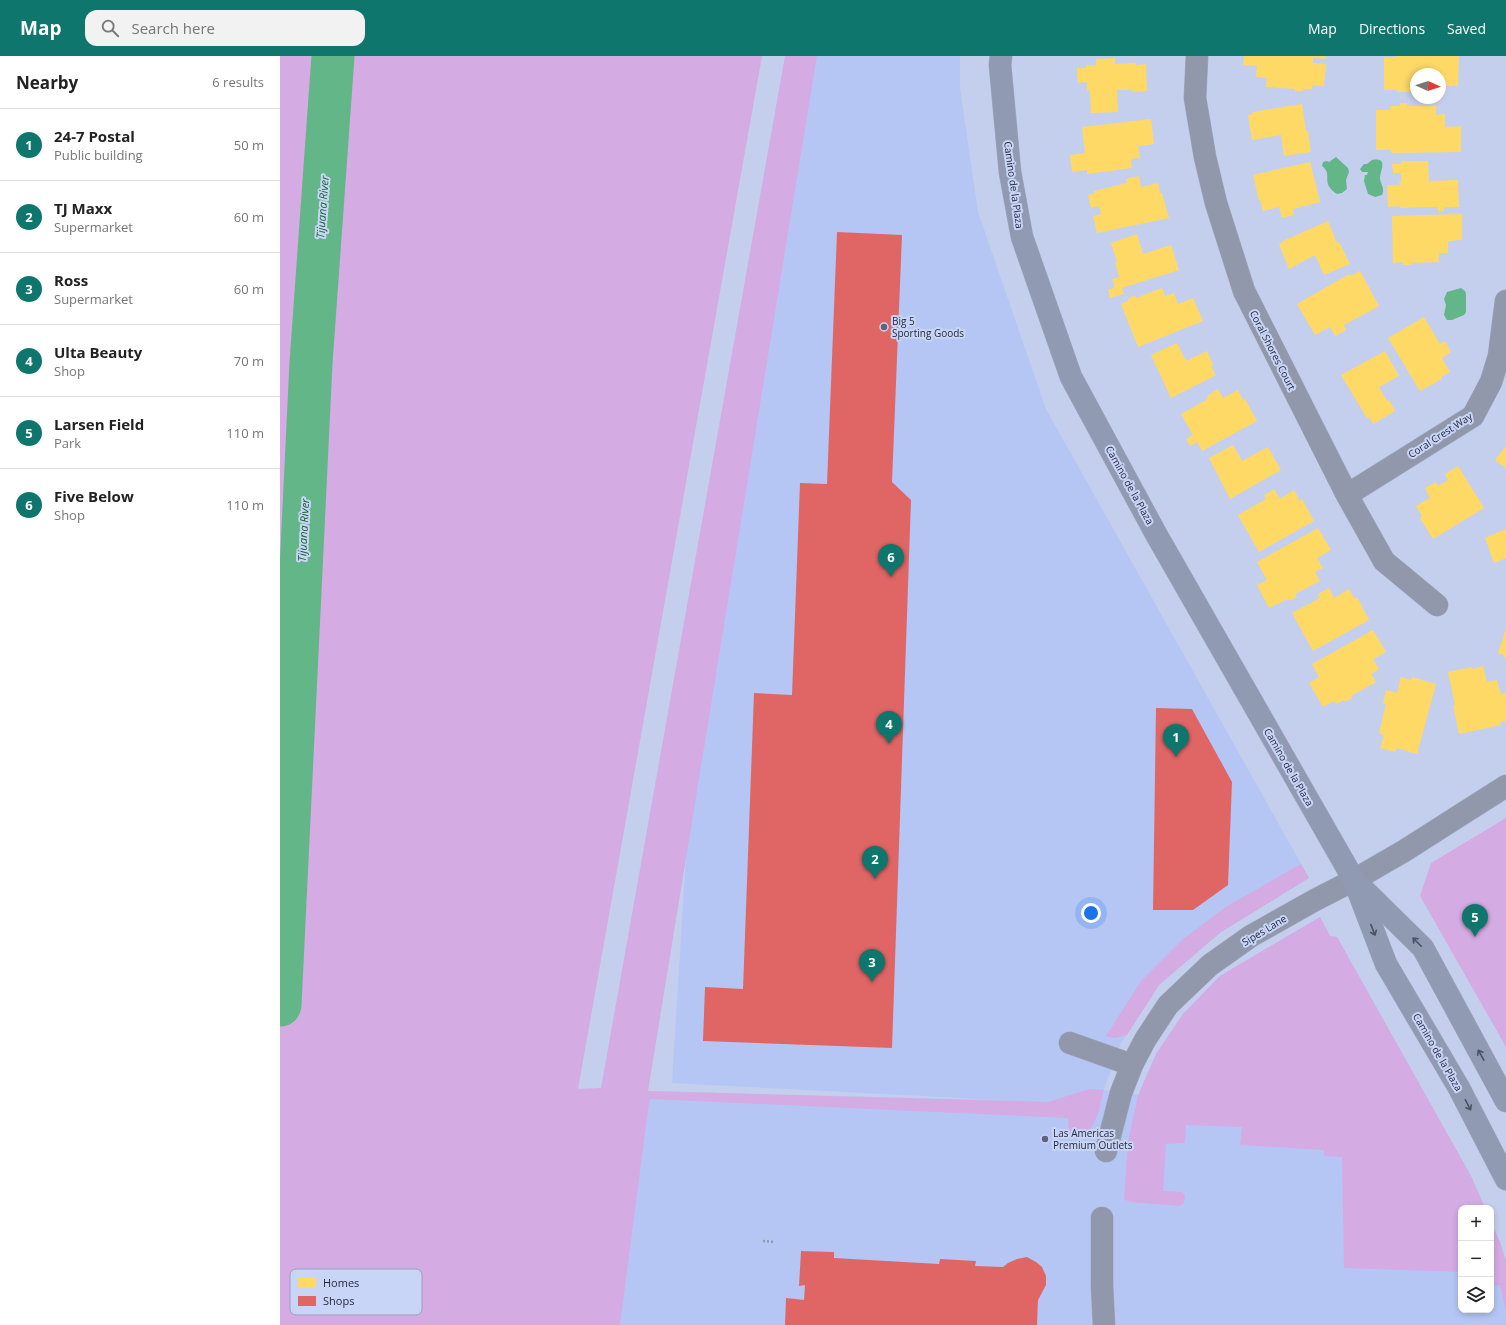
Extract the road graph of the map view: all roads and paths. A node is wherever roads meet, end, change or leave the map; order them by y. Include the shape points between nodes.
1 (1001, 56) edge
2 (1197, 56) edge
3 (1506, 301) edge
4 (1347, 494) junction
5 (1437, 605) dead end
6 (1506, 786) edge
7 (1354, 880) junction
8 (1070, 1042) dead end
9 (1132, 1065) junction
10 (1506, 1101) edge
11 (1106, 1150) dead end
12 (1506, 1178) edge
13 (1102, 1218) dead end
14 (763, 1241) dead end
15 (775, 1242) dead end
16 (1104, 1325) edge

1 - 7 main road, Camino de la Plaza via 1010,172 1022,237 1071,377 1156,534
2 - 4 street, Coral Shores Court via 1195,98 1205,157 1216,203 1244,291
3 - 4 street, Coral Crest Way via 1499,356 1491,382 1473,416
4 - 5 street, Coral Shores Court via 1384,560
6 - 7 street, Sipes Lane
7 - 9 street, Sipes Lane via 1251,936 1210,965 1168,1005
10 -> 7 main road, Camino de la Plaza via 1423,948
7 -> 12 main road, Camino de la Plaza via 1386,964 1459,1088
8 - 9 street
9 - 11 street, Sipes Lane via 1121,1093
13 - 16 street
14 - 15 path

